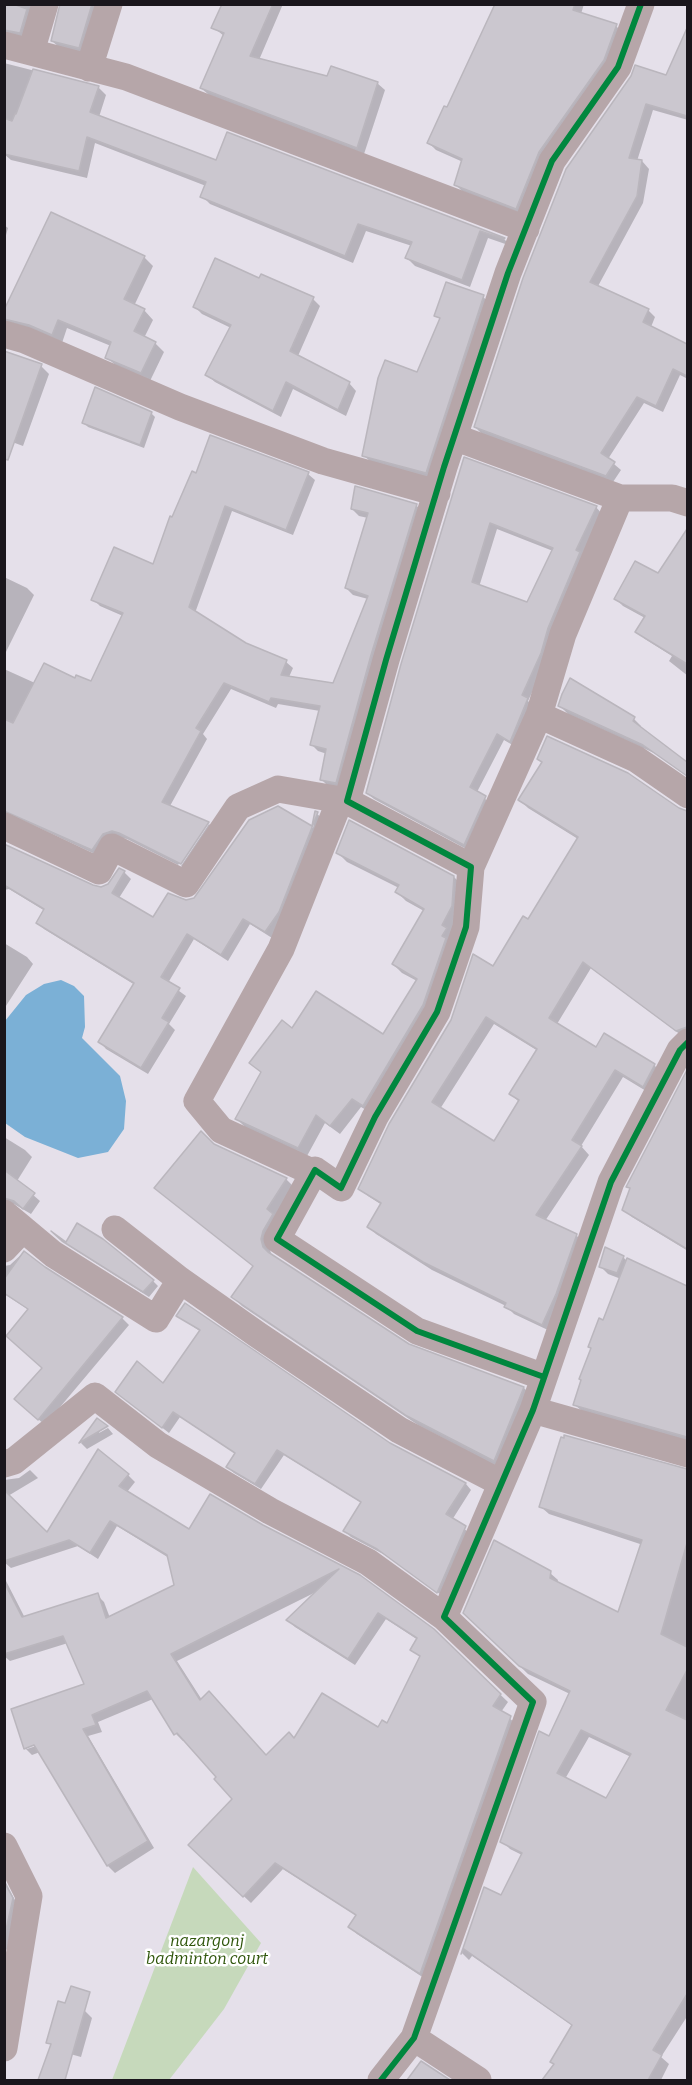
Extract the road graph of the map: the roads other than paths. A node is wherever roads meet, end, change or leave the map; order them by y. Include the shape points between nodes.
1 (45, 4) edge
2 (109, 4) edge
3 (641, 4) edge
4 (4, 45) edge
5 (31, 52) junction
6 (89, 68) junction
7 (526, 229) junction
8 (4, 334) edge
9 (454, 437) junction
10 (436, 493) junction
11 (620, 498) junction
12 (687, 503) edge
13 (539, 715) junction
14 (687, 795) edge
15 (343, 800) junction
16 (4, 826) edge
17 (471, 867) junction
18 (687, 1042) edge
19 (314, 1173) junction
20 (14, 1221) edge
21 (115, 1229) dead end
22 (4, 1249) edge
23 (180, 1280) junction
24 (544, 1377) junction
25 (533, 1410) junction
26 (687, 1454) edge
27 (4, 1464) edge
28 (501, 1483) junction
29 (444, 1617) junction
30 (4, 1846) edge
31 (414, 2038) junction
32 (4, 2048) edge
33 (381, 2080) edge
34 (478, 2080) edge

1 - 5 street
2 - 6 street
3 - 7 street via 618,68 552,161
4 - 5 street
5 - 6 street
6 - 7 street via 126,77
7 - 9 street
8 - 10 street via 323,461
9 - 10 street
9 - 11 street
10 - 15 street
11 - 12 street via 672,498
11 - 13 street via 563,634
13 - 14 street via 636,759
13 - 17 street
15 - 16 street via 278,789 238,807 186,884 112,847 99,871
15 - 17 street
15 - 19 street via 281,949 197,1101 220,1130
17 - 19 street via 466,927 436,1011 375,1117 341,1188 315,1170
18 - 24 street via 611,1182
19 - 24 street via 277,1239 417,1331
20 - 22 street
20 - 23 street via 53,1254 156,1319
21 - 23 street
23 - 28 street via 399,1430
24 - 25 street
25 - 26 street
25 - 28 street
27 - 29 street via 14,1461 95,1396 158,1445 270,1511 368,1562
28 - 29 street
29 - 31 street via 533,1702
30 - 32 street via 29,1896
31 - 33 street
31 - 34 street

